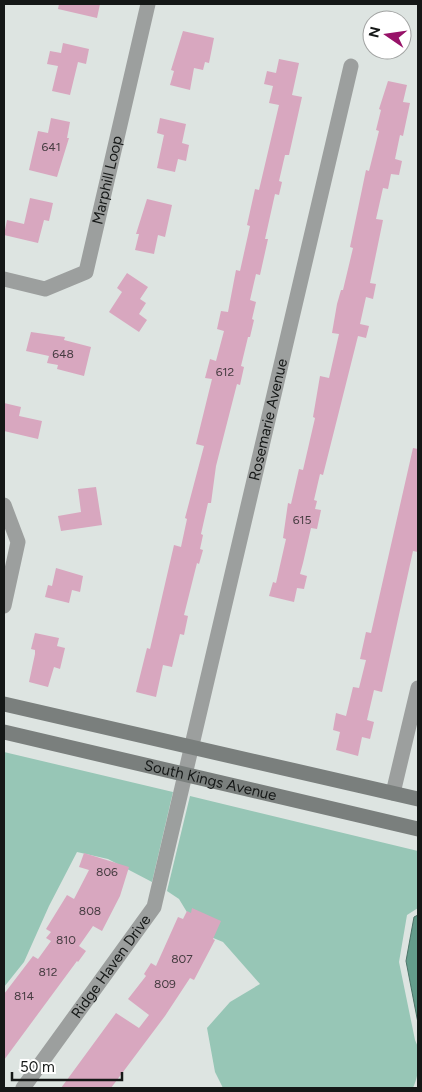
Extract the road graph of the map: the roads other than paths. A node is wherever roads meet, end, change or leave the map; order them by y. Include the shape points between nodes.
1 (148, 4) edge
2 (351, 66) dead end
3 (4, 279) edge
4 (4, 504) edge
5 (4, 606) edge
6 (418, 688) edge
7 (4, 704) edge
8 (4, 732) edge
9 (192, 747) junction
10 (186, 774) junction
11 (394, 793) junction
12 (418, 799) edge
13 (418, 829) edge
14 (23, 1088) edge

1 - 3 street, Marphill Loop via 86,272 45,289
2 - 9 street, Rosemarie Avenue
4 - 5 street via 18,542
6 - 11 street
7 - 9 main road, South Kings Avenue
8 - 10 main road, South Kings Avenue
9 - 10 street, Rosemarie Avenue
9 - 11 main road, South Kings Avenue
10 - 13 main road, South Kings Avenue
10 - 14 street, Ridge Haven Drive via 154,907
11 - 12 main road, South Kings Avenue

